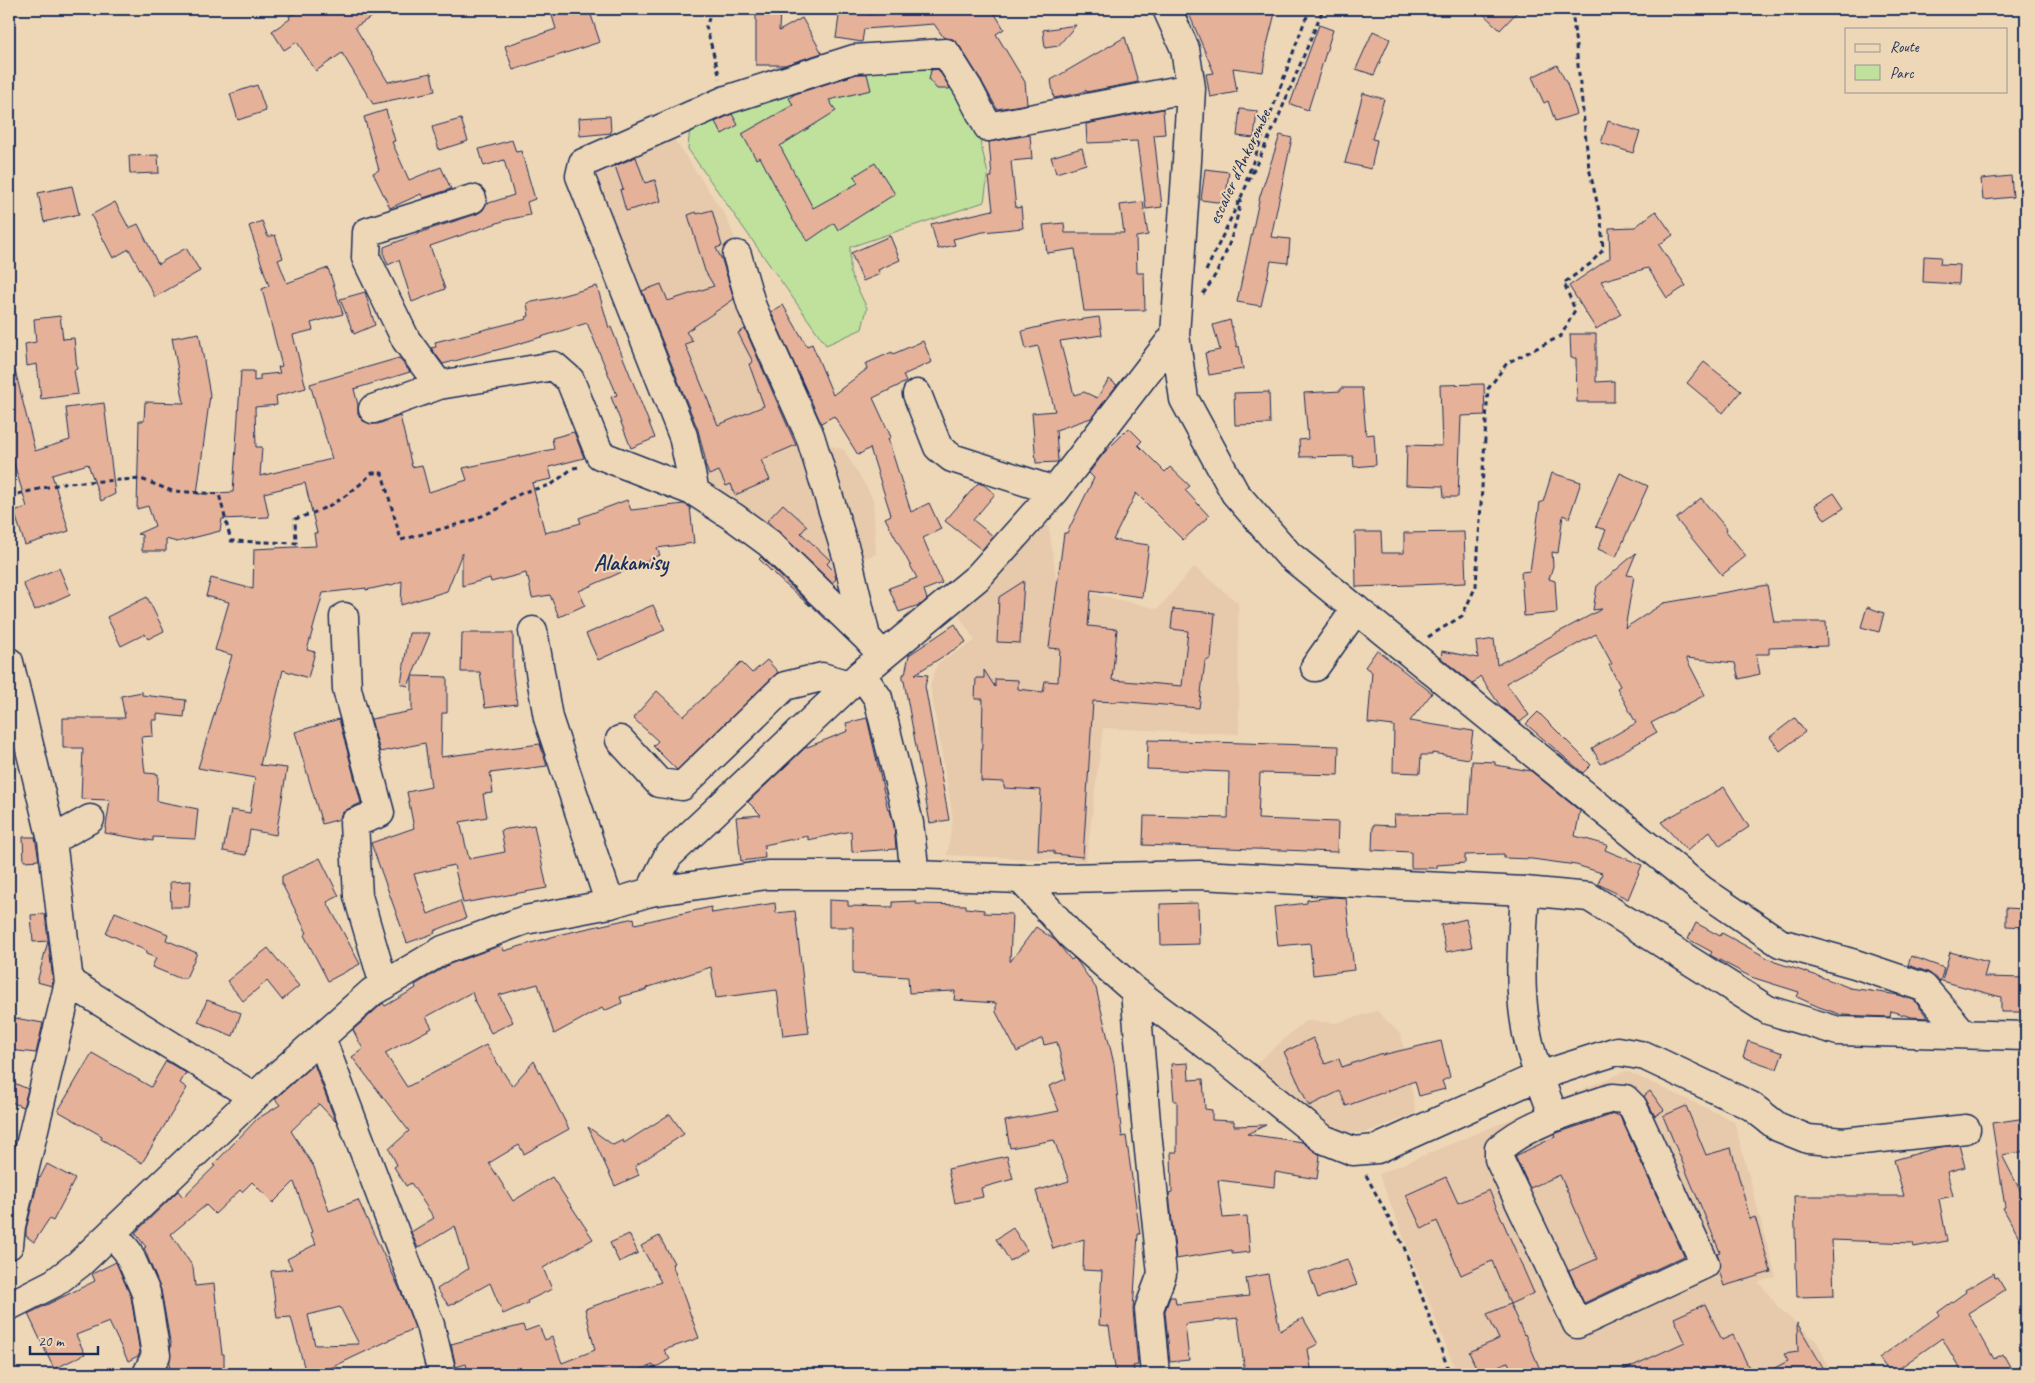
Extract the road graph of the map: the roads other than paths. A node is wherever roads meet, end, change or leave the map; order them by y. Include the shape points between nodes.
1 (1167, 9) edge
2 (1190, 88) junction
3 (472, 199) dead end
4 (737, 255) dead end
5 (1175, 335) junction
6 (440, 385) junction
7 (917, 394) dead end
8 (373, 409) dead end
9 (1055, 491) junction
10 (695, 492) junction
11 (1356, 609) junction
12 (344, 616) dead end
13 (533, 631) dead end
14 (874, 646) junction
15 (9, 662) edge
16 (1315, 667) dead end
17 (855, 679) junction
18 (620, 740) dead end
19 (90, 819) dead end
20 (52, 840) junction
21 (914, 875) junction
22 (1021, 879) junction
23 (1525, 891) junction
24 (650, 892) junction
25 (610, 904) junction
26 (69, 982) junction
27 (384, 985) junction
28 (1135, 991) junction
29 (1963, 1033) junction
30 (2026, 1036) edge
31 (321, 1038) junction
32 (1540, 1076) junction
33 (254, 1097) junction
34 (1554, 1117) junction
35 (1966, 1129) dead end
36 (112, 1233) junction
37 (9, 1244) edge
38 (9, 1306) edge
39 (147, 1374) edge
40 (442, 1374) edge
41 (1155, 1374) edge

1 - 2 street via 1185,49
2 - 5 street
2 - 10 street via 988,127 946,52 854,60 726,100 583,163 580,176 683,436
3 - 6 street via 367,232 366,258 406,340
4 - 14 street via 752,307 810,436
5 - 9 street
5 - 11 street via 1184,399 1236,493 1288,554
6 - 8 street
6 - 10 street via 554,366 570,380 600,455
7 - 9 street via 938,447 952,458
9 - 14 street via 978,577
10 - 14 street via 769,543
11 - 16 street
11 - 29 street via 1702,890 1780,943 1923,987
12 - 27 street via 347,689 380,814 354,823 358,896
13 - 25 street via 548,718
14 - 17 street
15 - 20 street
17 - 18 street via 822,676 785,686 682,786 659,783
17 - 21 street via 878,698 909,823
17 - 24 street via 668,856
19 - 20 street
20 - 26 street
21 - 22 street
21 - 24 street via 767,875
22 - 23 street via 1199,875
22 - 28 street via 1070,936
23 - 29 street via 1589,897 1768,1010 1838,1031
23 - 32 street via 1524,1022
24 - 25 street
25 - 27 street via 524,920 443,950
26 - 33 street
26 - 37 street
27 - 31 street
28 - 32 street via 1323,1139 1354,1151 1377,1149
28 - 41 street via 1162,1274 1149,1309
29 - 30 street
31 - 33 street
31 - 40 street via 430,1325
32 - 34 street
32 - 35 street via 1617,1051 1645,1056 1751,1106 1778,1127 1808,1139 1844,1142
33 - 36 street
34 - 34 street via 1506,1142 1499,1149 1499,1159 1577,1324 1705,1264 1633,1107 1625,1099 1612,1098
36 - 38 street via 54,1283
36 - 39 street via 128,1252 146,1293 156,1355

